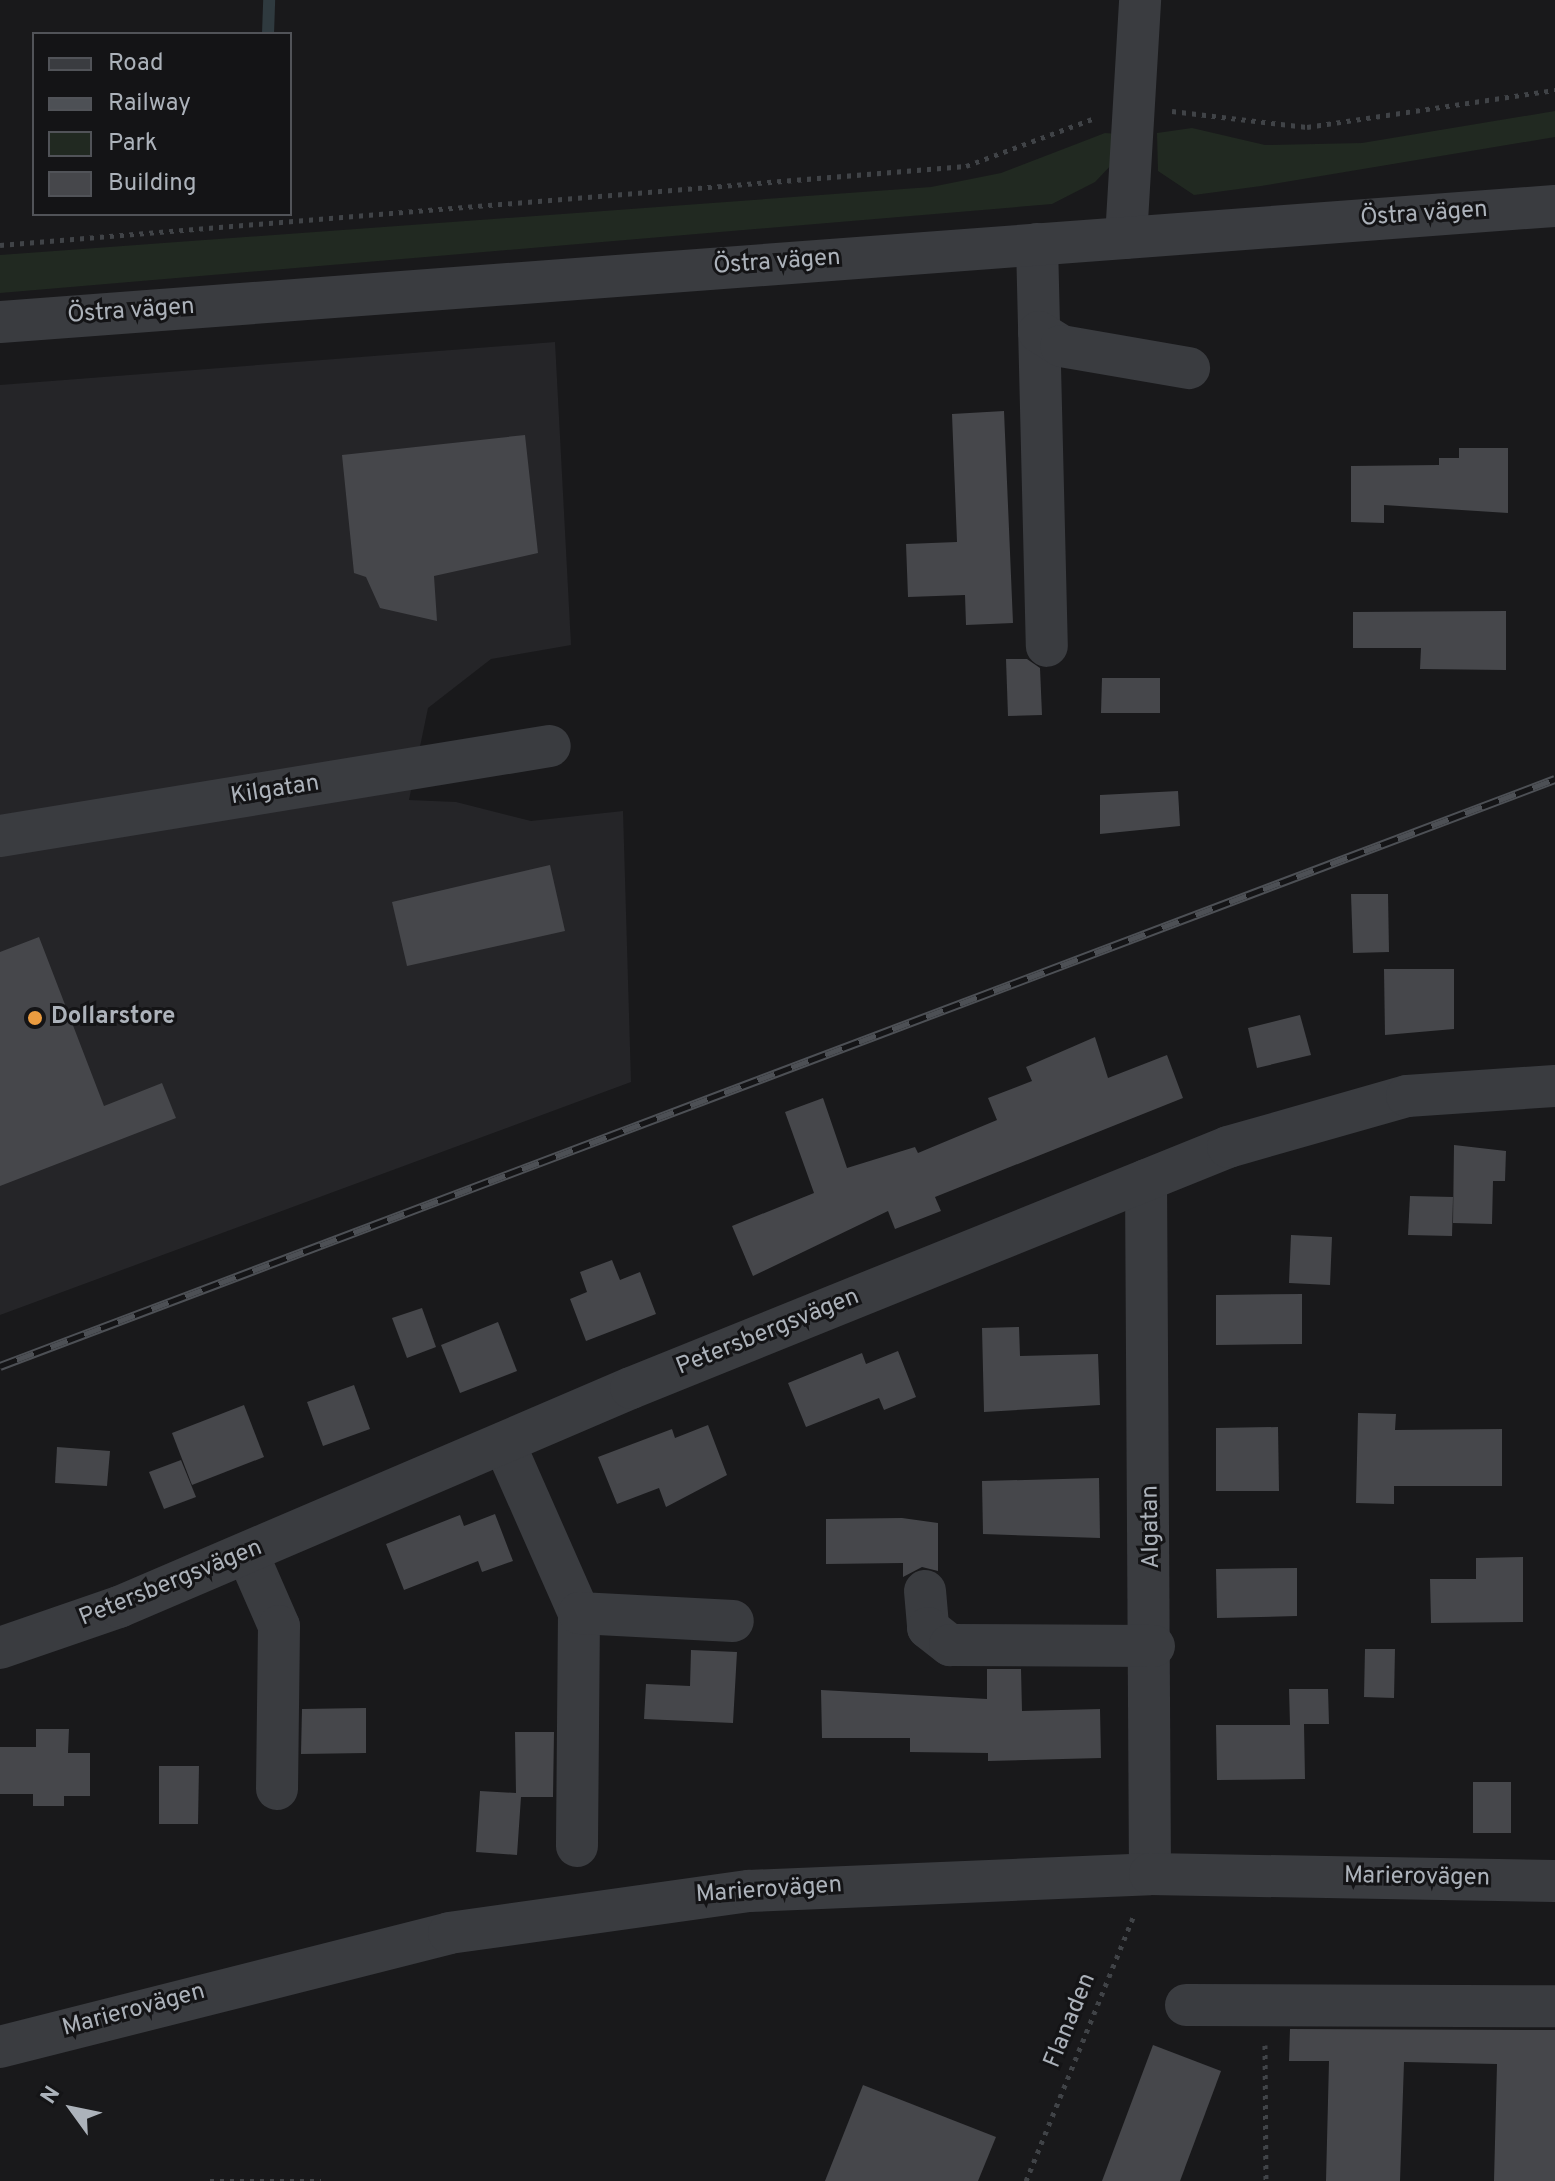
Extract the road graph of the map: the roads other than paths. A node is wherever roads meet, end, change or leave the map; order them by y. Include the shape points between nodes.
1 (1140, 0) edge
2 (1555, 206) edge
3 (1126, 238) junction
4 (1037, 244) junction
5 (0, 322) edge
6 (1039, 332) junction
7 (1189, 368) dead end
8 (1047, 646) dead end
9 (550, 746) dead end
10 (0, 836) edge
11 (1555, 1086) edge
12 (1146, 1180) junction
13 (504, 1443) junction
14 (248, 1555) junction
15 (925, 1591) dead end
16 (579, 1613) junction
17 (733, 1621) dead end
18 (1154, 1646) junction
19 (0, 1648) edge
20 (277, 1789) dead end
21 (577, 1846) dead end
22 (1150, 1874) junction
23 (1555, 1881) edge
24 (1186, 2005) dead end
25 (1555, 2006) edge
26 (0, 2047) edge

1 - 3 street
2 - 3 street, Östra vägen
3 - 4 street, Östra vägen
4 - 5 street, Östra vägen
4 - 6 street
6 - 7 street via 1061,346
6 - 8 street
9 - 10 street, Kilgatan
11 - 12 street, Petersbergsvägen via 1407,1096 1323,1116
12 - 13 street, Petersbergsvägen
12 - 18 street, Algatan
13 - 14 street, Petersbergsvägen
13 - 16 street
14 - 19 street, Petersbergsvägen
14 - 20 street via 279,1626
15 - 18 street via 928,1628 950,1645
16 - 17 street
16 - 21 street
18 - 22 street, Algatan
22 - 23 street, Marierovägen
22 - 26 street, Marierovägen via 827,1886 590,1908 298,1967
24 - 25 street via 1264,2000

